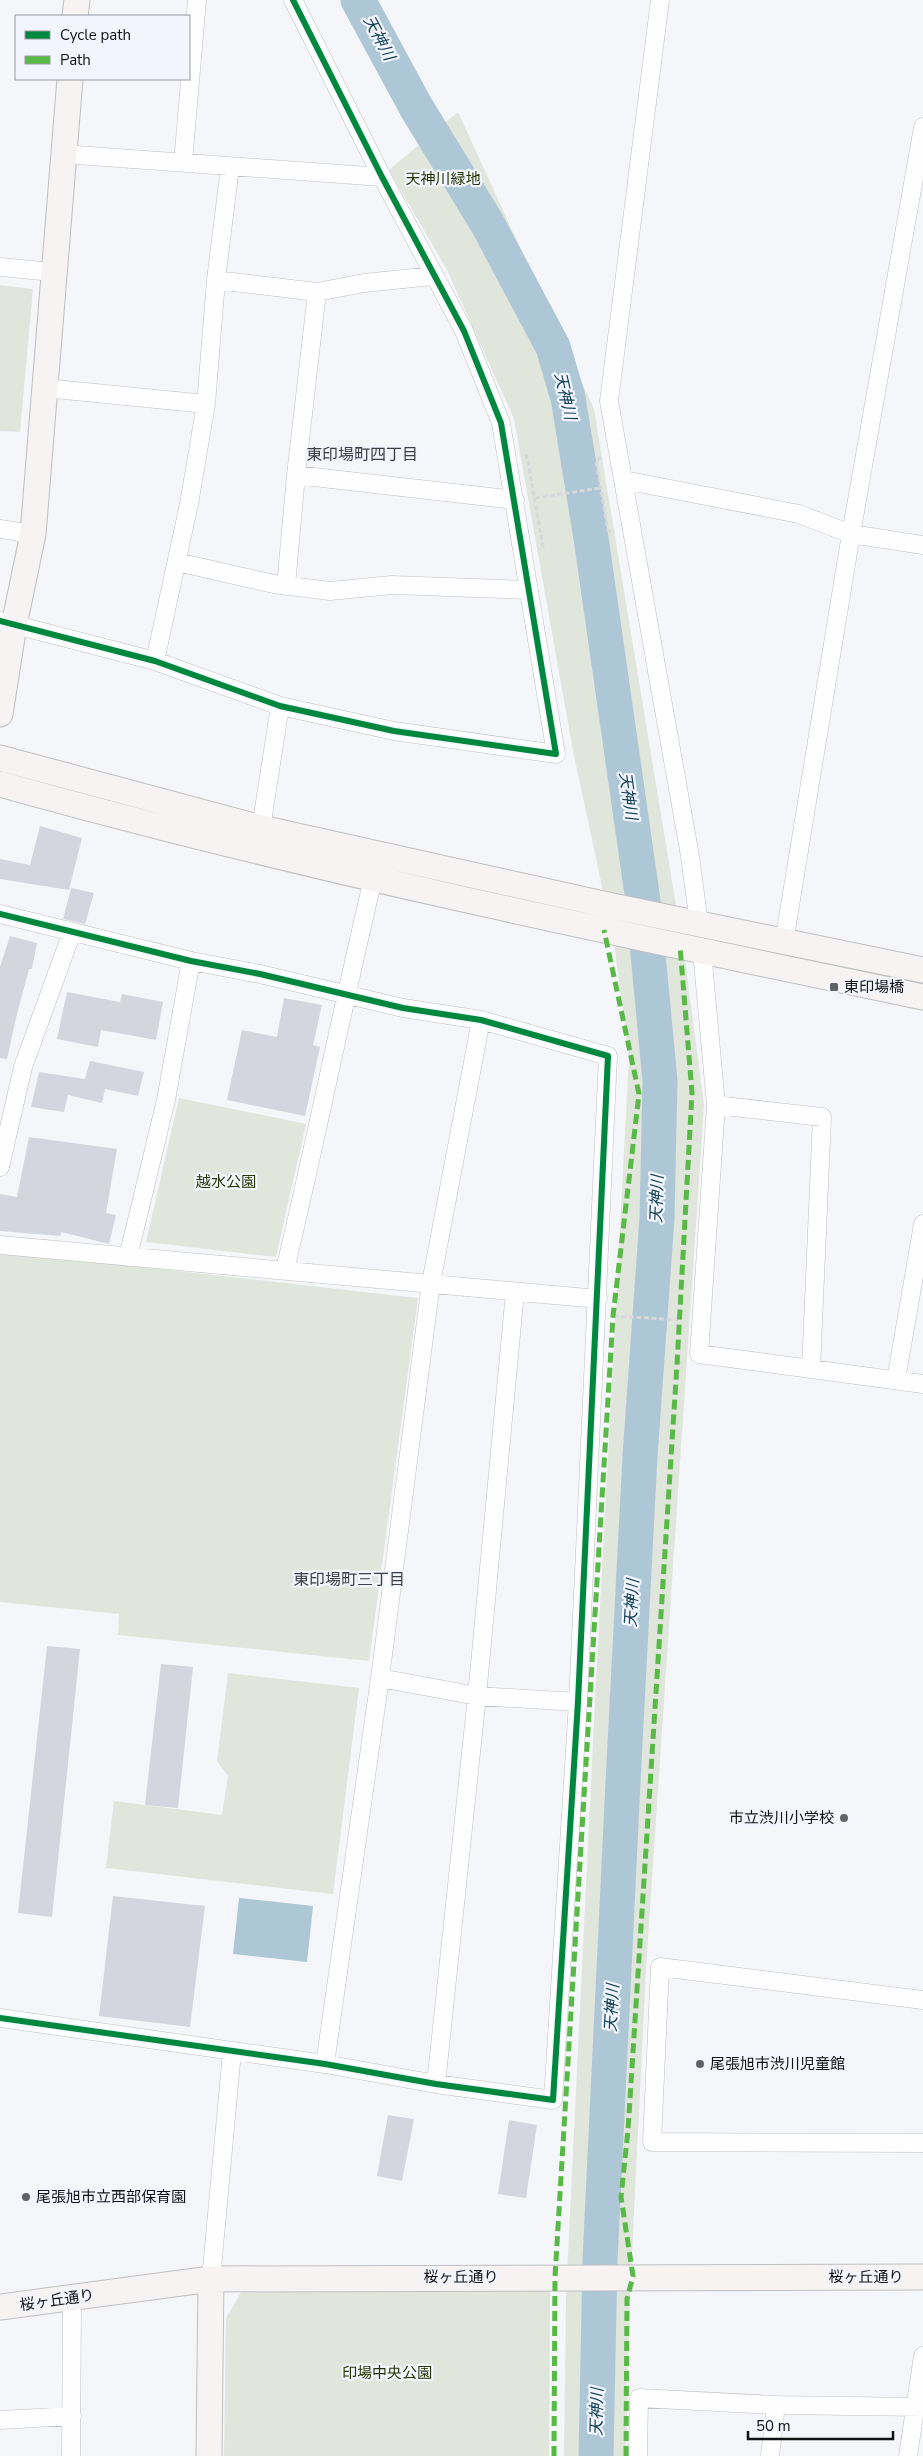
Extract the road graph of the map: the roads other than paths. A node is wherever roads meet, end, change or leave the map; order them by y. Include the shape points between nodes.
1 (77, 0) edge
2 (198, 0) edge
3 (293, 0) edge
4 (660, 0) edge
5 (75, 15) edge
6 (70, 80) edge
7 (923, 127) edge
8 (63, 154) junction
9 (183, 163) junction
10 (230, 167) junction
11 (382, 178) junction
12 (0, 267) edge
13 (53, 272) junction
14 (433, 276) junction
15 (216, 280) junction
16 (317, 292) junction
17 (45, 388) junction
18 (206, 404) junction
19 (296, 475) junction
20 (624, 480) junction
21 (515, 500) junction
22 (0, 529) edge
23 (33, 534) junction
24 (851, 534) junction
25 (923, 545) edge
26 (176, 562) junction
27 (286, 586) junction
28 (529, 590) junction
29 (7, 623) edge
30 (155, 661) junction
31 (280, 706) junction
32 (0, 714) edge
33 (0, 758) edge
34 (0, 784) edge
35 (261, 828) junction
36 (373, 879) junction
37 (0, 914) edge
38 (699, 924) junction
39 (72, 932) junction
40 (784, 942) junction
41 (702, 951) junction
42 (191, 961) junction
43 (923, 970) edge
44 (346, 995) junction
45 (923, 997) edge
46 (482, 1020) junction
47 (716, 1105) junction
48 (0, 1167) edge
49 (923, 1224) edge
50 (0, 1245) edge
51 (128, 1257) junction
52 (285, 1270) junction
53 (431, 1283) junction
54 (515, 1292) junction
55 (598, 1299) junction
56 (811, 1369) junction
57 (896, 1380) junction
58 (923, 1384) edge
59 (380, 1678) junction
60 (477, 1696) junction
61 (578, 1702) junction
62 (923, 2000) edge
63 (0, 2018) edge
64 (232, 2052) junction
65 (325, 2064) junction
66 (436, 2084) junction
67 (923, 2143) edge
68 (923, 2277) edge
69 (210, 2279) junction
70 (72, 2298) junction
71 (0, 2307) edge
72 (923, 2356) edge
73 (776, 2405) junction
74 (919, 2407) edge
75 (72, 2416) junction
76 (0, 2420) edge
77 (71, 2456) edge
78 (209, 2456) edge
79 (638, 2456) edge
80 (770, 2456) edge
81 (908, 2456) edge

1 - 5 street
2 - 9 street
3 - 11 street
4 - 20 street via 609,401
6 - 8 street
7 - 24 street
8 - 9 street
8 - 13 street
9 - 10 street
10 - 11 street
10 - 15 street
11 - 14 street
12 - 13 street
13 - 17 street
14 - 16 street
14 - 21 street via 464,332 501,424
15 - 16 street
15 - 18 street
16 - 19 street
17 - 18 street
17 - 23 street
18 - 26 street
19 - 21 street
19 - 27 street
20 - 24 street via 799,514
20 - 38 street
21 - 28 street
22 - 23 street
23 - 29 street
24 - 25 street
24 - 40 street
26 - 27 street
26 - 30 street
27 - 28 street via 330,591 392,585
28 - 31 street via 556,754 394,731
29 - 30 street
29 - 32 street
30 - 31 street
31 - 35 street
33 - 35 street
34 - 36 street via 155,827
35 - 38 street
36 - 41 street
36 - 44 street
37 - 39 street
38 - 40 street
39 - 42 street
39 - 48 street via 23,1068
40 - 43 street
41 - 45 street
41 - 47 street
42 - 44 street
42 - 51 street via 166,1100
44 - 46 street
44 - 52 street
46 - 53 street
46 - 55 street via 608,1056
47 - 56 street via 822,1117
47 - 56 street via 699,1354
49 - 57 street
50 - 51 street
51 - 52 street
52 - 53 street
53 - 54 street
53 - 59 street
54 - 55 street
54 - 60 street
55 - 61 street
56 - 57 street
57 - 58 street
59 - 60 street
59 - 65 street
60 - 61 street
60 - 66 street
61 - 66 street via 553,2100
62 - 67 street via 660,1967 652,2142
63 - 64 street
64 - 65 street
64 - 69 street
65 - 66 street
68 - 69 street, 桜ヶ丘通り
69 - 70 street, 桜ヶ丘通り
69 - 78 street
70 - 71 street, 桜ヶ丘通り
70 - 75 street
72 - 74 street
73 - 74 street
73 - 79 street via 639,2398
73 - 80 street
74 - 81 street
75 - 76 street
75 - 77 street

